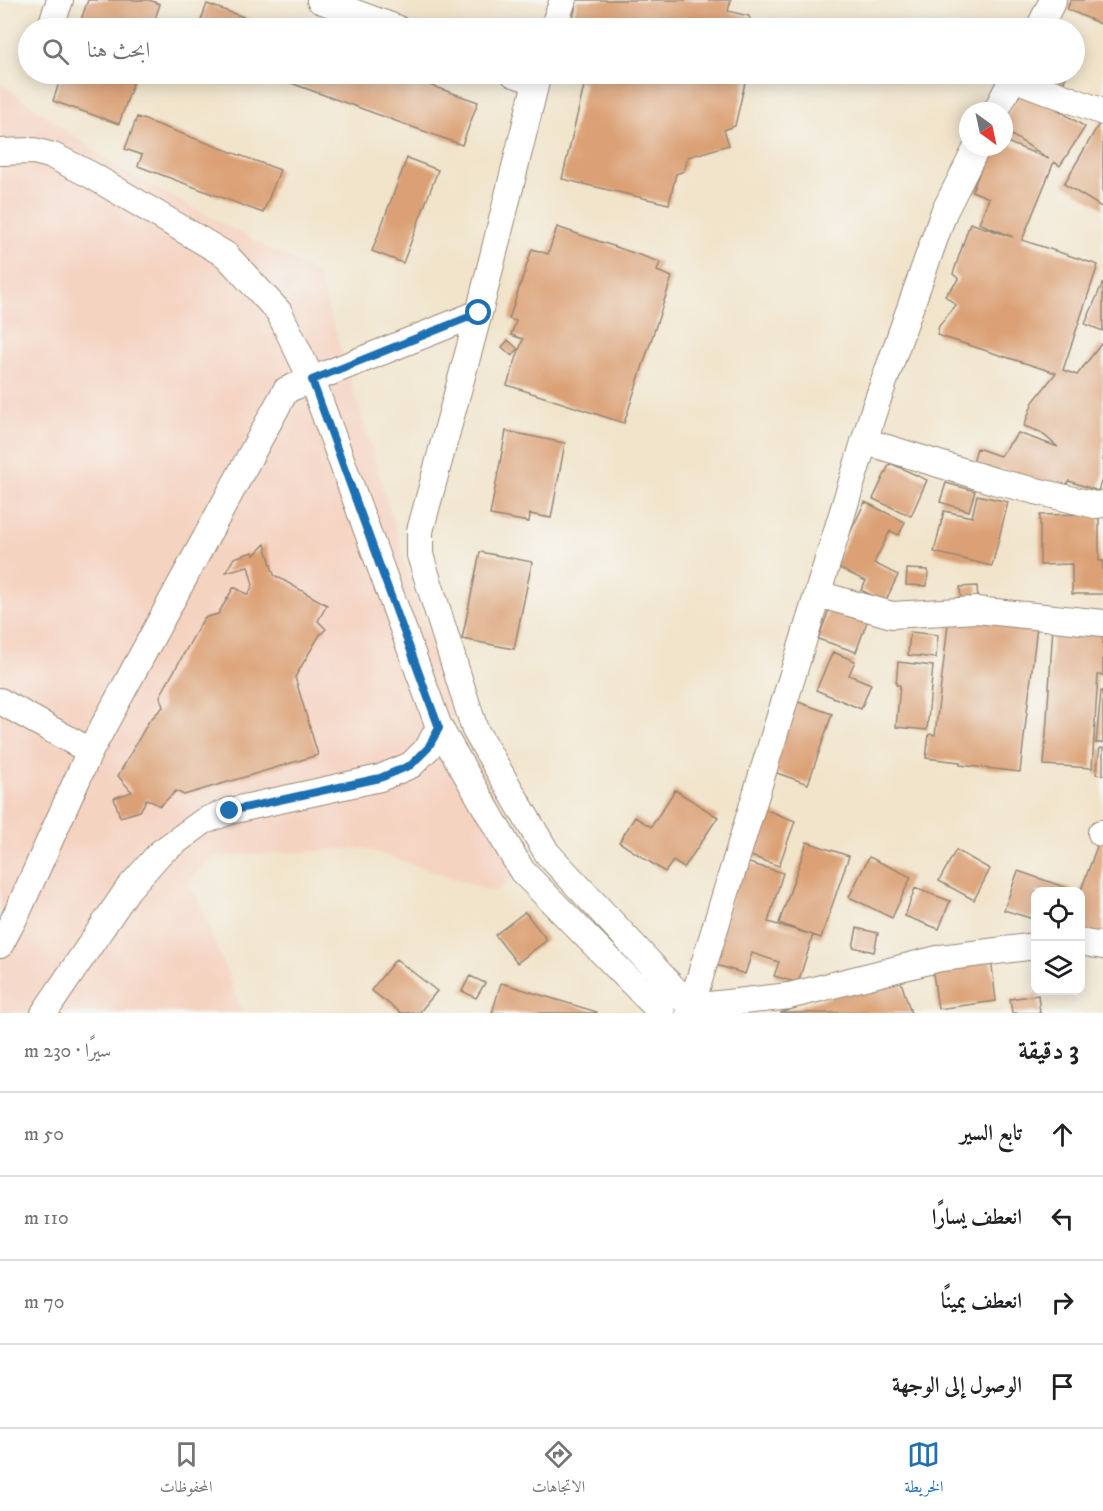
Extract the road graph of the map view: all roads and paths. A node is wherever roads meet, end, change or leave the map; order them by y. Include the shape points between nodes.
1 (60, 0) edge
2 (320, 0) edge
3 (563, 0) edge
4 (1053, 0) edge
5 (54, 18) edge
6 (369, 18) edge
7 (557, 18) edge
8 (1044, 18) edge
9 (527, 84) edge
10 (1010, 84) edge
11 (1034, 84) edge
12 (1001, 102) edge
13 (1103, 112) edge
14 (0, 152) edge
15 (972, 156) edge
16 (479, 313) junction
17 (312, 380) junction
18 (864, 441) junction
19 (1100, 497) edge
20 (818, 594) junction
21 (1103, 623) edge
22 (0, 701) edge
23 (439, 728) junction
24 (90, 752) junction
25 (1085, 943) edge
26 (0, 945) edge
27 (1103, 946) edge
28 (1031, 947) edge
29 (690, 1010) edge
30 (44, 1013) edge
31 (662, 1013) edge

1 - 5 street
2 - 6 street
3 - 7 street
4 - 8 street
9 - 16 street
10 - 12 street
11 - 13 street
14 - 17 street via 34,151 53,156 226,255 279,312
15 - 18 street via 944,212
16 - 17 street
16 - 29 street via 420,531 420,555 475,730 547,854
17 - 23 street
17 - 24 street via 286,390
18 - 19 street via 994,481
18 - 20 street
20 - 21 street via 892,615 976,610
20 - 29 street
22 - 24 street
23 - 30 street via 428,748 411,765 380,778 230,811 204,821 160,853 128,889
23 - 31 street via 522,871
24 - 26 street
25 - 27 street
28 - 29 street via 941,958 789,996

